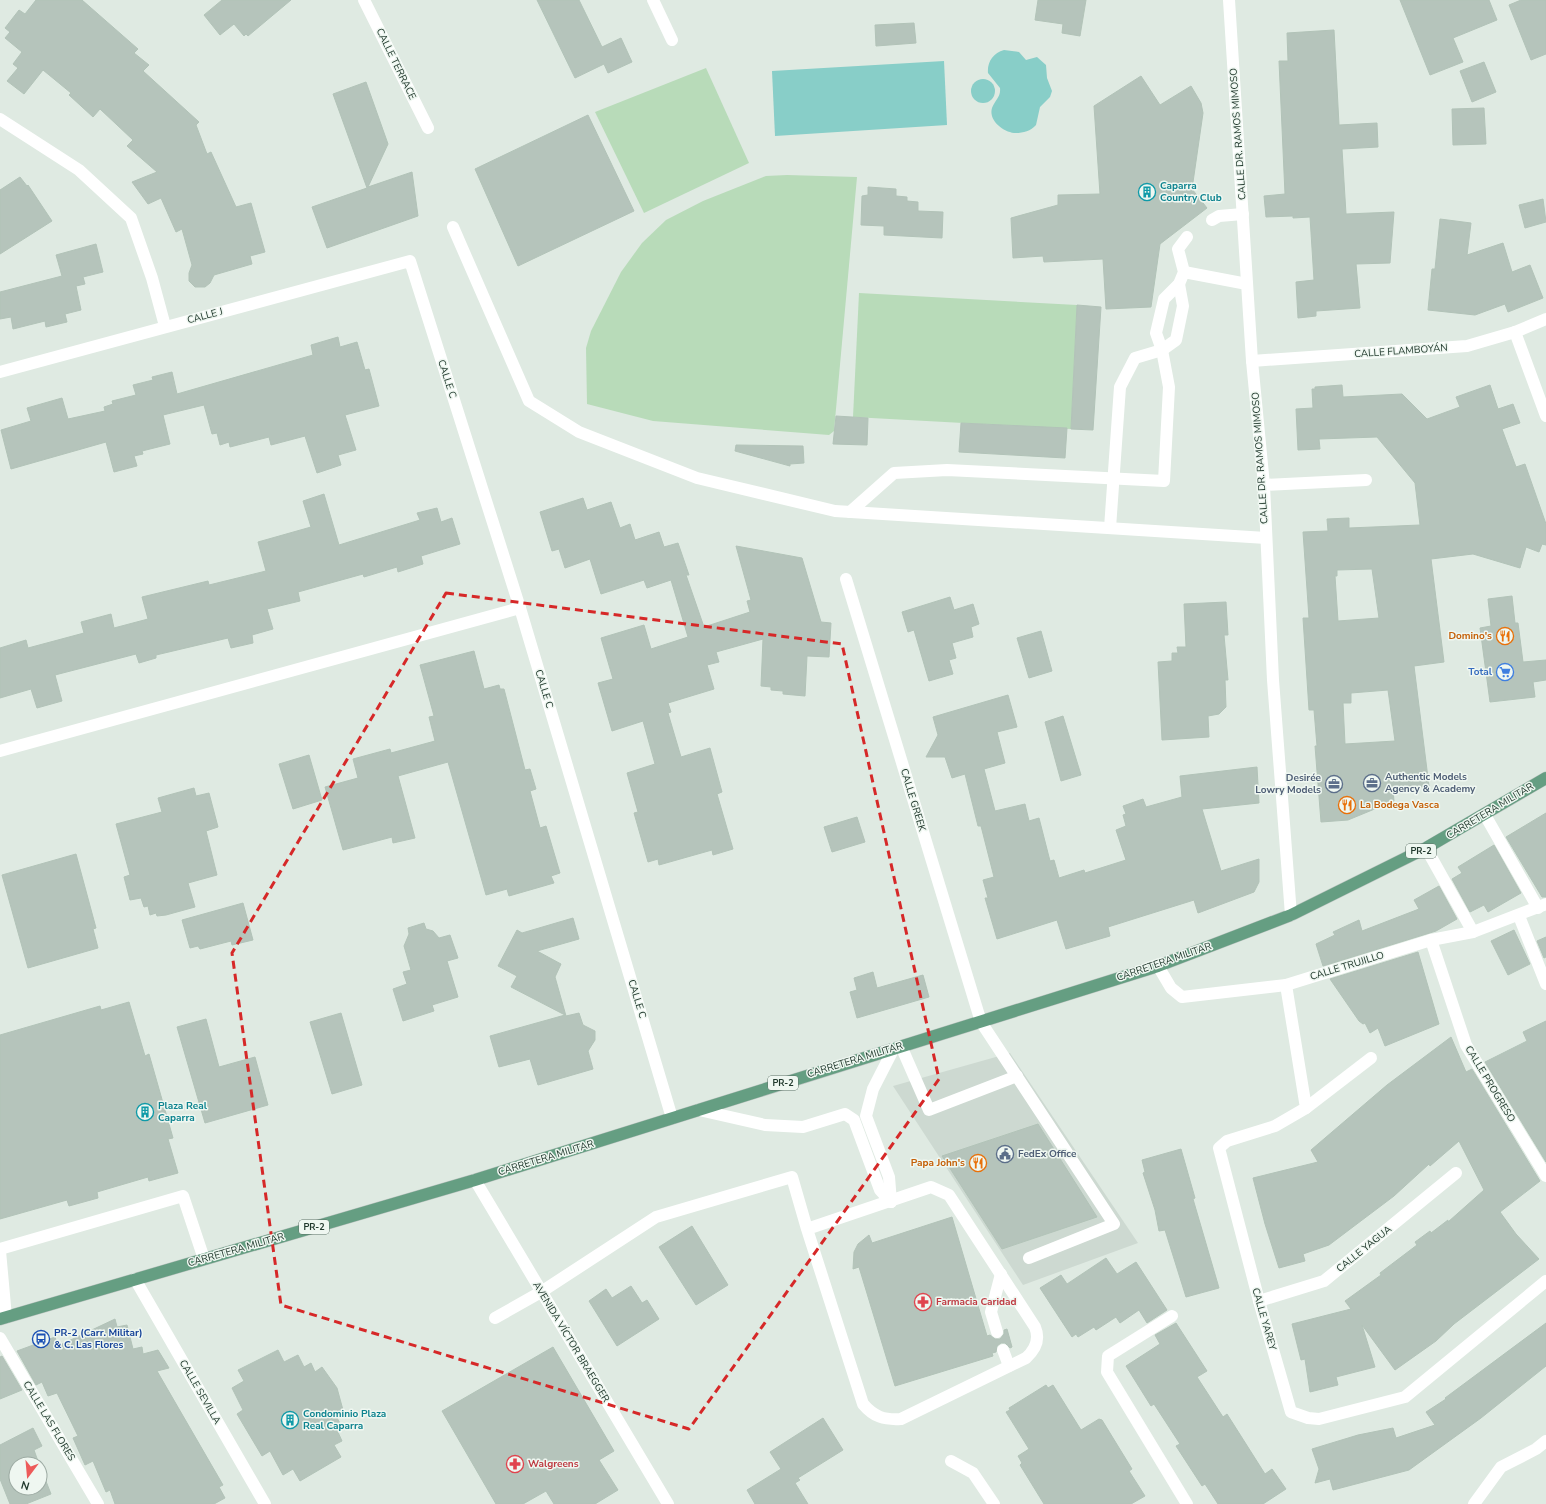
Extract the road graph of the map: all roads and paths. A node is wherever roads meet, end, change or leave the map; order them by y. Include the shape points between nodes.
1 (364, 0) edge
2 (653, 0) edge
3 (1229, 0) edge
4 (672, 40) dead end
5 (0, 119) edge
6 (428, 128) dead end
7 (1243, 214) junction
8 (1212, 220) dead end
9 (454, 227) dead end
10 (1187, 237) dead end
11 (410, 261) joint
12 (1184, 272) junction
13 (1178, 284) junction
14 (1247, 284) junction
15 (1546, 320) edge
16 (165, 326) junction
17 (1515, 332) junction
18 (1162, 350) junction
19 (1252, 360) junction
20 (0, 372) edge
21 (1546, 416) edge
22 (1112, 478) junction
23 (1366, 480) dead end
24 (1264, 485) junction
25 (850, 512) junction
26 (1110, 528) junction
27 (1266, 538) junction
28 (846, 579) dead end
29 (520, 608) junction
30 (0, 751) edge
31 (1546, 778) edge
32 (1485, 815) junction
33 (1426, 848) junction
34 (1542, 906) edge
35 (1291, 915) junction
36 (1519, 916) junction
37 (1473, 932) junction
38 (1431, 940) junction
39 (1158, 966) junction
40 (1546, 984) edge
41 (1286, 985) junction
42 (981, 1022) junction
43 (898, 1047) junction
44 (1371, 1058) dead end
45 (1017, 1076) junction
46 (1306, 1108) junction
47 (699, 1110) junction
48 (672, 1118) junction
49 (1456, 1173) dead end
50 (1546, 1176) edge
51 (475, 1180) junction
52 (891, 1202) junction
53 (807, 1229) junction
54 (0, 1250) edge
55 (1030, 1258) dead end
56 (204, 1259) junction
57 (1001, 1274) junction
58 (135, 1279) junction
59 (1546, 1281) edge
60 (541, 1292) junction
61 (1259, 1301) junction
62 (1172, 1316) dead end
63 (3, 1318) edge
64 (495, 1318) dead end
65 (997, 1332) dead end
66 (0, 1338) edge
67 (1003, 1350) dead end
68 (1009, 1366) junction
69 (1546, 1441) edge
70 (951, 1461) dead end
71 (98, 1504) edge
72 (265, 1504) edge
73 (668, 1504) edge
74 (994, 1504) edge
75 (1187, 1504) edge
76 (1474, 1504) edge

1 - 6 street, CALLE TERRACE
2 - 4 street
3 - 7 street, CALLE DR. RAMOS MIMOSO
5 - 16 street via 79,170 131,218 152,278
7 - 8 street via 1219,216
7 - 14 street, CALLE DR. RAMOS MIMOSO
9 - 25 street via 529,401 579,432 697,478 835,511
10 - 12 street via 1178,248
11 - 16 street, CALLE J
11 - 29 street, CALLE C
12 - 13 street
12 - 14 street
13 - 18 street via 1164,299 1156,333
13 - 18 street via 1183,306 1176,340
14 - 19 street, CALLE DR. RAMOS MIMOSO
15 - 17 street, CALLE FLAMBOYÁN
16 - 20 street, CALLE J
17 - 19 street, CALLE FLAMBOYÁN via 1467,346
17 - 21 street
18 - 22 street via 1135,358 1120,387
18 - 22 street via 1169,387 1164,481
19 - 24 street, CALLE DR. RAMOS MIMOSO
22 - 25 street via 947,470 894,473
22 - 26 street
23 - 24 street
24 - 27 street, CALLE DR. RAMOS MIMOSO
25 - 26 street
26 - 27 street
27 - 35 street, CALLE DR. RAMOS MIMOSO
28 - 42 street, CALLE GREEK
29 - 30 street
29 - 48 street, CALLE C
31 - 32 main road, CARRETERA MILITAR / PR-2
32 - 33 main road, CARRETERA MILITAR / PR-2
32 - 34 street
33 - 35 main road, CARRETERA MILITAR / PR-2
33 - 37 street
34 - 36 street, CALLE TRUJILLO
35 - 39 main road, CARRETERA MILITAR / PR-2
36 - 37 street, CALLE TRUJILLO
36 - 40 street
37 - 38 street, CALLE TRUJILLO
38 - 41 street, CALLE TRUJILLO
38 - 50 street, CALLE PROGRESO via 1466,1045
39 - 41 street, CALLE TRUJILLO via 1170,988 1182,997
39 - 42 main road, CARRETERA MILITAR / PR-2
41 - 46 street
42 - 43 main road, CARRETERA MILITAR / PR-2
42 - 45 street, CALLE GREEK
43 - 45 street via 929,1110
43 - 47 main road, CARRETERA MILITAR / PR-2
43 - 52 street via 873,1088 866,1116 889,1177
44 - 46 street
45 - 55 street, CALLE GREEK via 1114,1224
46 - 61 street, CALLE YAREY via 1275,1126 1227,1141 1219,1148
47 - 48 main road, CARRETERA MILITAR / PR-2
47 - 52 street via 765,1126 803,1127 845,1114 854,1120 880,1190
48 - 51 main road, CARRETERA MILITAR / PR-2
49 - 61 street, CALLE YAGUA via 1324,1281
51 - 56 main road, CARRETERA MILITAR / PR-2
51 - 60 street, AVENIDA VÍCTOR BRAEGGER
52 - 53 street
52 - 57 street via 931,1187 948,1195
53 - 60 street via 792,1177 656,1217
53 - 68 street via 863,1404 869,1411 888,1420 901,1419
54 - 56 street via 184,1196
54 - 63 street
56 - 58 main road, CARRETERA MILITAR / PR-2
57 - 65 street via 992,1312
57 - 68 street via 1038,1333 1033,1352
58 - 63 main road, CARRETERA MILITAR / PR-2
58 - 72 street, CALLE SEVILLA
59 - 61 street, CALLE YAREY via 1405,1397 1319,1419 1291,1412
60 - 64 street
60 - 73 street, AVENIDA VÍCTOR BRAEGGER
62 - 75 street via 1108,1356 1107,1372
66 - 71 street, CALLE LAS FLORES
67 - 68 street
69 - 76 street via 1501,1467
70 - 74 street via 973,1473

